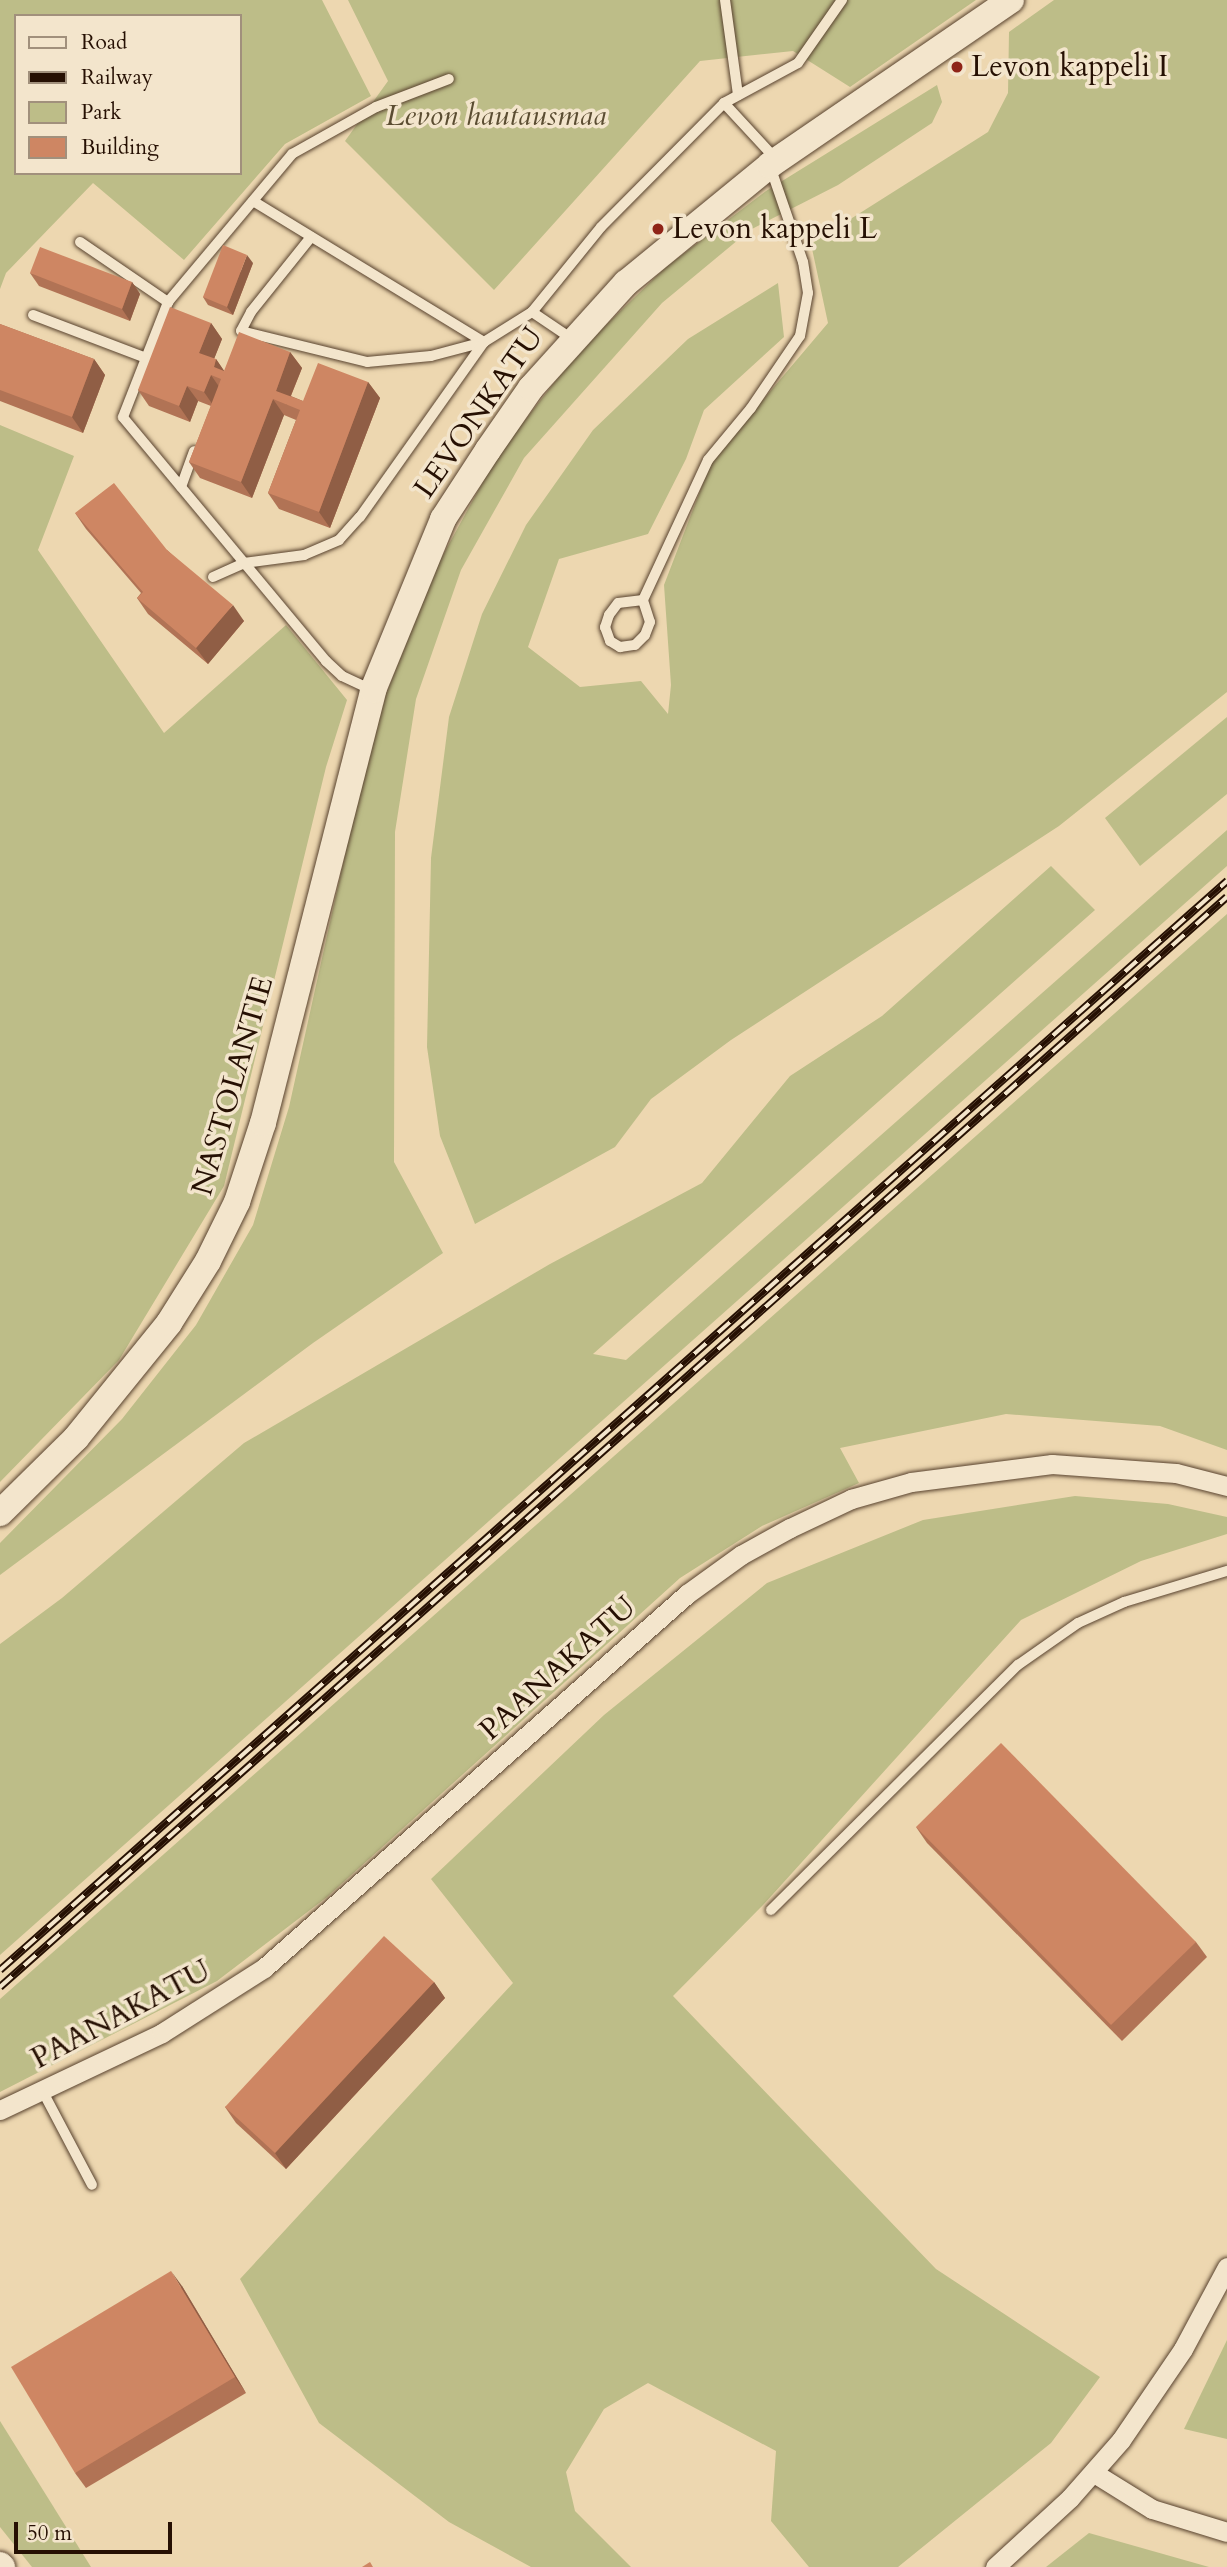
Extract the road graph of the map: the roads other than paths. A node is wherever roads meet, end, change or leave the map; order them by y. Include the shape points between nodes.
1 (725, 0) edge
2 (842, 0) edge
3 (1011, 0) edge
4 (449, 79) dead end
5 (738, 95) junction
6 (723, 103) junction
7 (774, 163) junction
8 (253, 201) junction
9 (311, 237) junction
10 (80, 242) dead end
11 (168, 302) junction
12 (532, 312) junction
13 (33, 315) dead end
14 (572, 340) junction
15 (484, 342) junction
16 (146, 358) junction
17 (199, 439) edge
18 (181, 487) junction
19 (244, 563) junction
20 (213, 577) dead end
21 (643, 600) junction
22 (373, 691) junction
23 (1227, 1486) edge
24 (0, 1513) edge
25 (1227, 1571) edge
26 (771, 1910) dead end
27 (42, 2090) junction
28 (0, 2110) edge
29 (92, 2185) dead end
30 (1227, 2267) edge
31 (1094, 2473) junction
32 (1227, 2532) edge
33 (995, 2567) edge

1 - 5 lane
2 - 5 lane via 798,64
3 - 7 main road, LEVONKATU
4 - 8 lane via 335,127 292,154
5 - 6 lane
6 - 7 lane
6 - 12 lane via 601,227
7 - 14 main road, LEVONKATU via 626,283
7 - 21 lane via 805,272 808,293 800,336 751,408 708,460
8 - 9 lane
8 - 11 lane
9 - 15 lane
9 - 15 lane via 241,331 367,362 431,356
10 - 11 lane
11 - 16 lane
12 - 14 lane
12 - 15 lane
13 - 16 lane
14 - 22 main road, LEVONKATU via 531,388 443,519
15 - 19 lane via 340,540 304,555
16 - 18 lane via 123,417
17 - 18 lane
18 - 19 lane
19 - 20 lane
19 - 22 lane via 326,661 342,676
21 - 21 lane via 650,622 645,635 635,645 620,648 610,641 605,627 609,615 618,603
22 - 24 main road, NASTOLANTIE via 263,1123 237,1202 208,1261 169,1323 76,1438
23 - 27 street, PAANAKATU via 1176,1473 1052,1464 911,1482 851,1499 790,1528 741,1555 687,1594 264,1968 162,2033
25 - 26 lane via 1124,1602 1078,1623 1018,1665
27 - 28 street, PAANAKATU
27 - 29 lane
30 - 31 street via 1183,2349
31 - 32 street via 1152,2509
31 - 33 street

